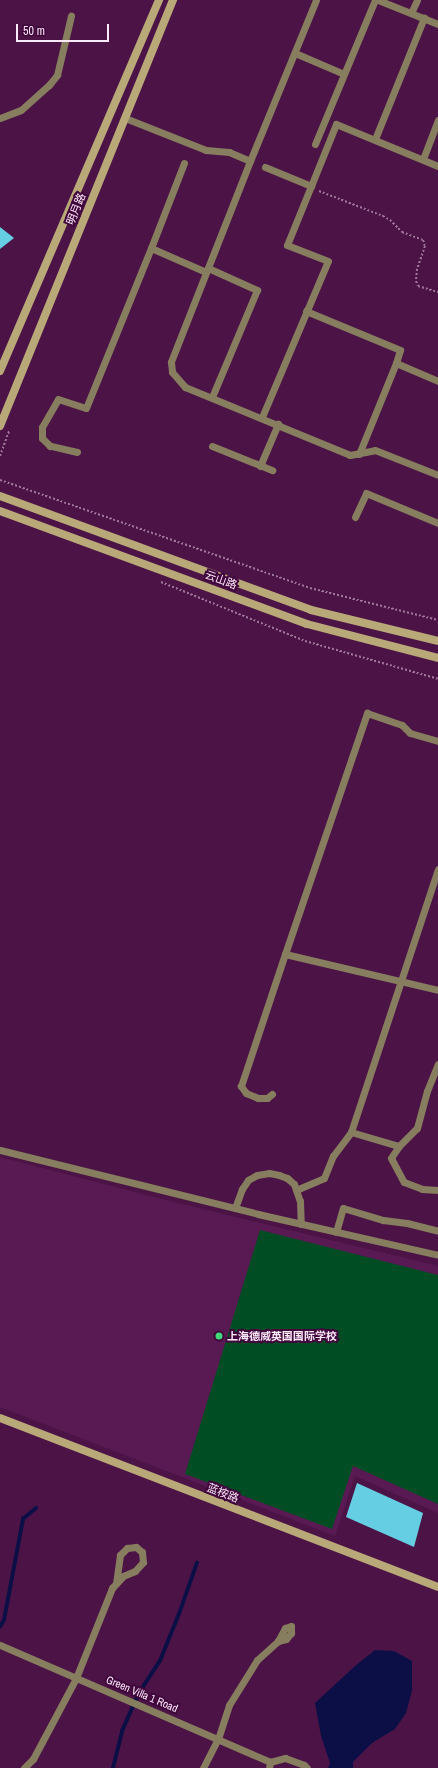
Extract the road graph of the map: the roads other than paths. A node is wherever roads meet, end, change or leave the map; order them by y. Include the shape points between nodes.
1 (159, 0) edge
2 (173, 0) edge
3 (316, 0) edge
4 (375, 0) edge
5 (378, 0) edge
6 (417, 0) edge
7 (411, 14) junction
8 (71, 16) dead end
9 (424, 18) junction
10 (438, 24) edge
11 (294, 53) junction
12 (344, 74) junction
13 (0, 118) edge
14 (125, 118) junction
15 (438, 120) edge
16 (375, 139) junction
17 (315, 144) dead end
18 (423, 159) junction
19 (250, 161) junction
20 (184, 163) dead end
21 (438, 166) edge
22 (265, 167) dead end
23 (438, 170) edge
24 (311, 187) junction
25 (151, 248) junction
26 (207, 270) junction
27 (306, 311) junction
28 (396, 363) junction
29 (0, 371) edge
30 (438, 381) edge
31 (212, 397) junction
32 (262, 417) junction
33 (278, 424) junction
34 (0, 426) edge
35 (212, 446) dead end
36 (77, 452) dead end
37 (358, 454) junction
38 (260, 466) junction
39 (272, 470) dead end
40 (438, 475) edge
41 (0, 496) edge
42 (0, 511) edge
43 (356, 517) dead end
44 (438, 523) edge
45 (438, 641) edge
46 (438, 658) edge
47 (438, 741) edge
48 (438, 869) edge
49 (285, 954) junction
50 (401, 981) junction
51 (438, 990) edge
52 (438, 1064) edge
53 (272, 1094) dead end
54 (351, 1132) junction
55 (399, 1146) junction
56 (0, 1150) edge
57 (296, 1190) junction
58 (438, 1190) edge
59 (235, 1208) junction
60 (302, 1224) junction
61 (438, 1231) edge
62 (336, 1232) junction
63 (438, 1255) edge
64 (0, 1418) edge
65 (116, 1583) junction
66 (438, 1587) edge
67 (278, 1641) dead end
68 (0, 1645) edge
69 (76, 1678) junction
70 (218, 1739) junction
71 (34, 1759) junction
72 (270, 1765) edge
73 (24, 1768) edge
74 (34, 1768) edge
75 (203, 1768) edge
76 (307, 1768) edge

1 - 29 street, 明月路
2 - 14 street, 明月路
3 - 11 lane
4 - 12 lane
5 - 7 lane
6 - 7 lane
7 - 9 lane
8 - 13 lane via 57,75 21,110
9 - 10 lane
9 - 16 lane
11 - 12 lane
11 - 19 lane
12 - 17 lane
14 - 19 lane via 206,150 229,152
14 - 34 street, 明月路
15 - 18 lane
16 - 18 lane
16 - 24 lane via 336,124
18 - 21 lane
19 - 26 lane
20 - 25 lane
21 - 23 lane
22 - 24 lane
24 - 27 lane via 288,245 328,261
25 - 26 lane
25 - 36 lane via 86,408 58,399 42,427 42,438 50,446
26 - 31 lane via 171,362 172,372 185,386
26 - 31 lane via 257,290
27 - 28 lane via 400,350
27 - 32 lane
28 - 30 lane
28 - 37 lane
31 - 32 lane
32 - 33 lane
33 - 37 lane via 350,455
33 - 38 lane
35 - 38 lane
37 - 40 lane via 375,450
38 - 39 lane
41 - 45 street, 云山路 via 311,610
42 - 46 street, 云山路 via 308,624
43 - 44 lane via 366,493
47 - 49 lane via 410,733 402,725 367,713
48 - 50 lane
49 - 50 lane
49 - 53 lane via 241,1086 246,1093 258,1098 267,1098
50 - 51 lane
50 - 54 lane
52 - 55 lane via 427,1091 417,1128
54 - 55 lane
54 - 57 lane via 333,1156 324,1178
55 - 58 lane via 391,1158 404,1182 422,1189
56 - 59 lane
57 - 59 lane via 287,1178 269,1173 257,1175 248,1180 242,1189
57 - 60 lane via 300,1201
59 - 60 lane
60 - 62 lane
61 - 62 lane via 383,1220 343,1208
62 - 63 lane
64 - 66 street, 蓝桉路
65 - 65 lane via 120,1554 127,1548 136,1546 142,1552 143,1562 135,1571 123,1576
65 - 69 lane via 103,1608
67 - 70 lane via 257,1660 229,1705
68 - 69 lane, Green Villa 1 Road
69 - 70 lane, Green Villa 1 Road
69 - 71 lane
70 - 72 lane, Green Villa 1 Road
70 - 75 lane
71 - 73 lane
71 - 74 lane
72 - 76 lane via 286,1758

